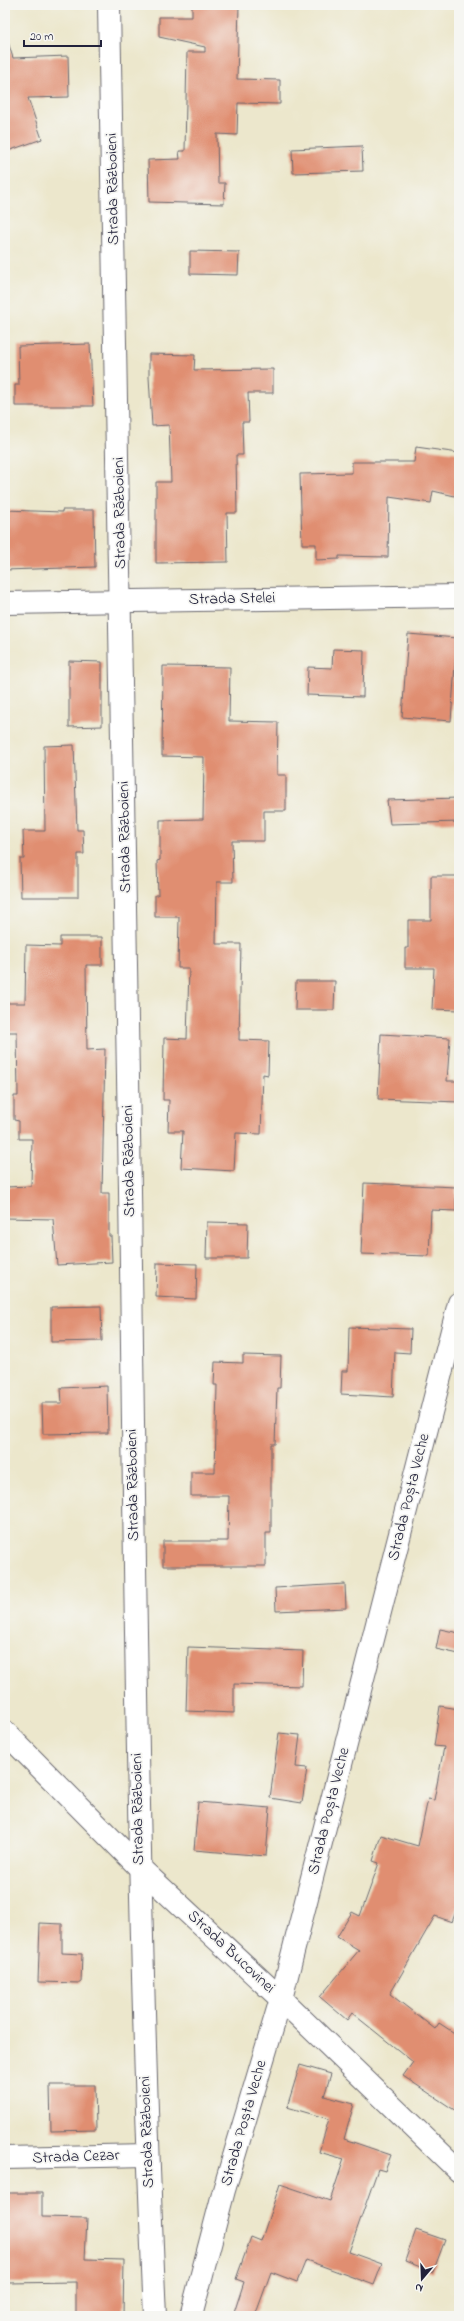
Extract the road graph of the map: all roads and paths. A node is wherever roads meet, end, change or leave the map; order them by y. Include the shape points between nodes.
1 (109, 5) edge
2 (459, 596) edge
3 (122, 601) junction
4 (5, 603) edge
5 (459, 1303) edge
6 (5, 1732) edge
7 (139, 1867) junction
8 (280, 1998) junction
9 (148, 2155) junction
10 (5, 2158) edge
11 (459, 2170) edge
12 (155, 2316) edge
13 (191, 2316) edge

1 - 3 street, Strada Războieni
2 - 3 street, Strada Stelei
3 - 4 street, Strada Stelei
3 - 7 street, Strada Războieni
5 - 8 street, Strada Poșta Veche
6 - 7 street, Strada Bucovinei
7 - 8 street, Strada Bucovinei
7 - 9 street, Strada Războieni
8 - 11 street, Strada Bucovinei
8 - 13 street, Strada Poșta Veche via 224,2190
9 - 10 street, Strada Cezar
9 - 12 street, Strada Războieni

